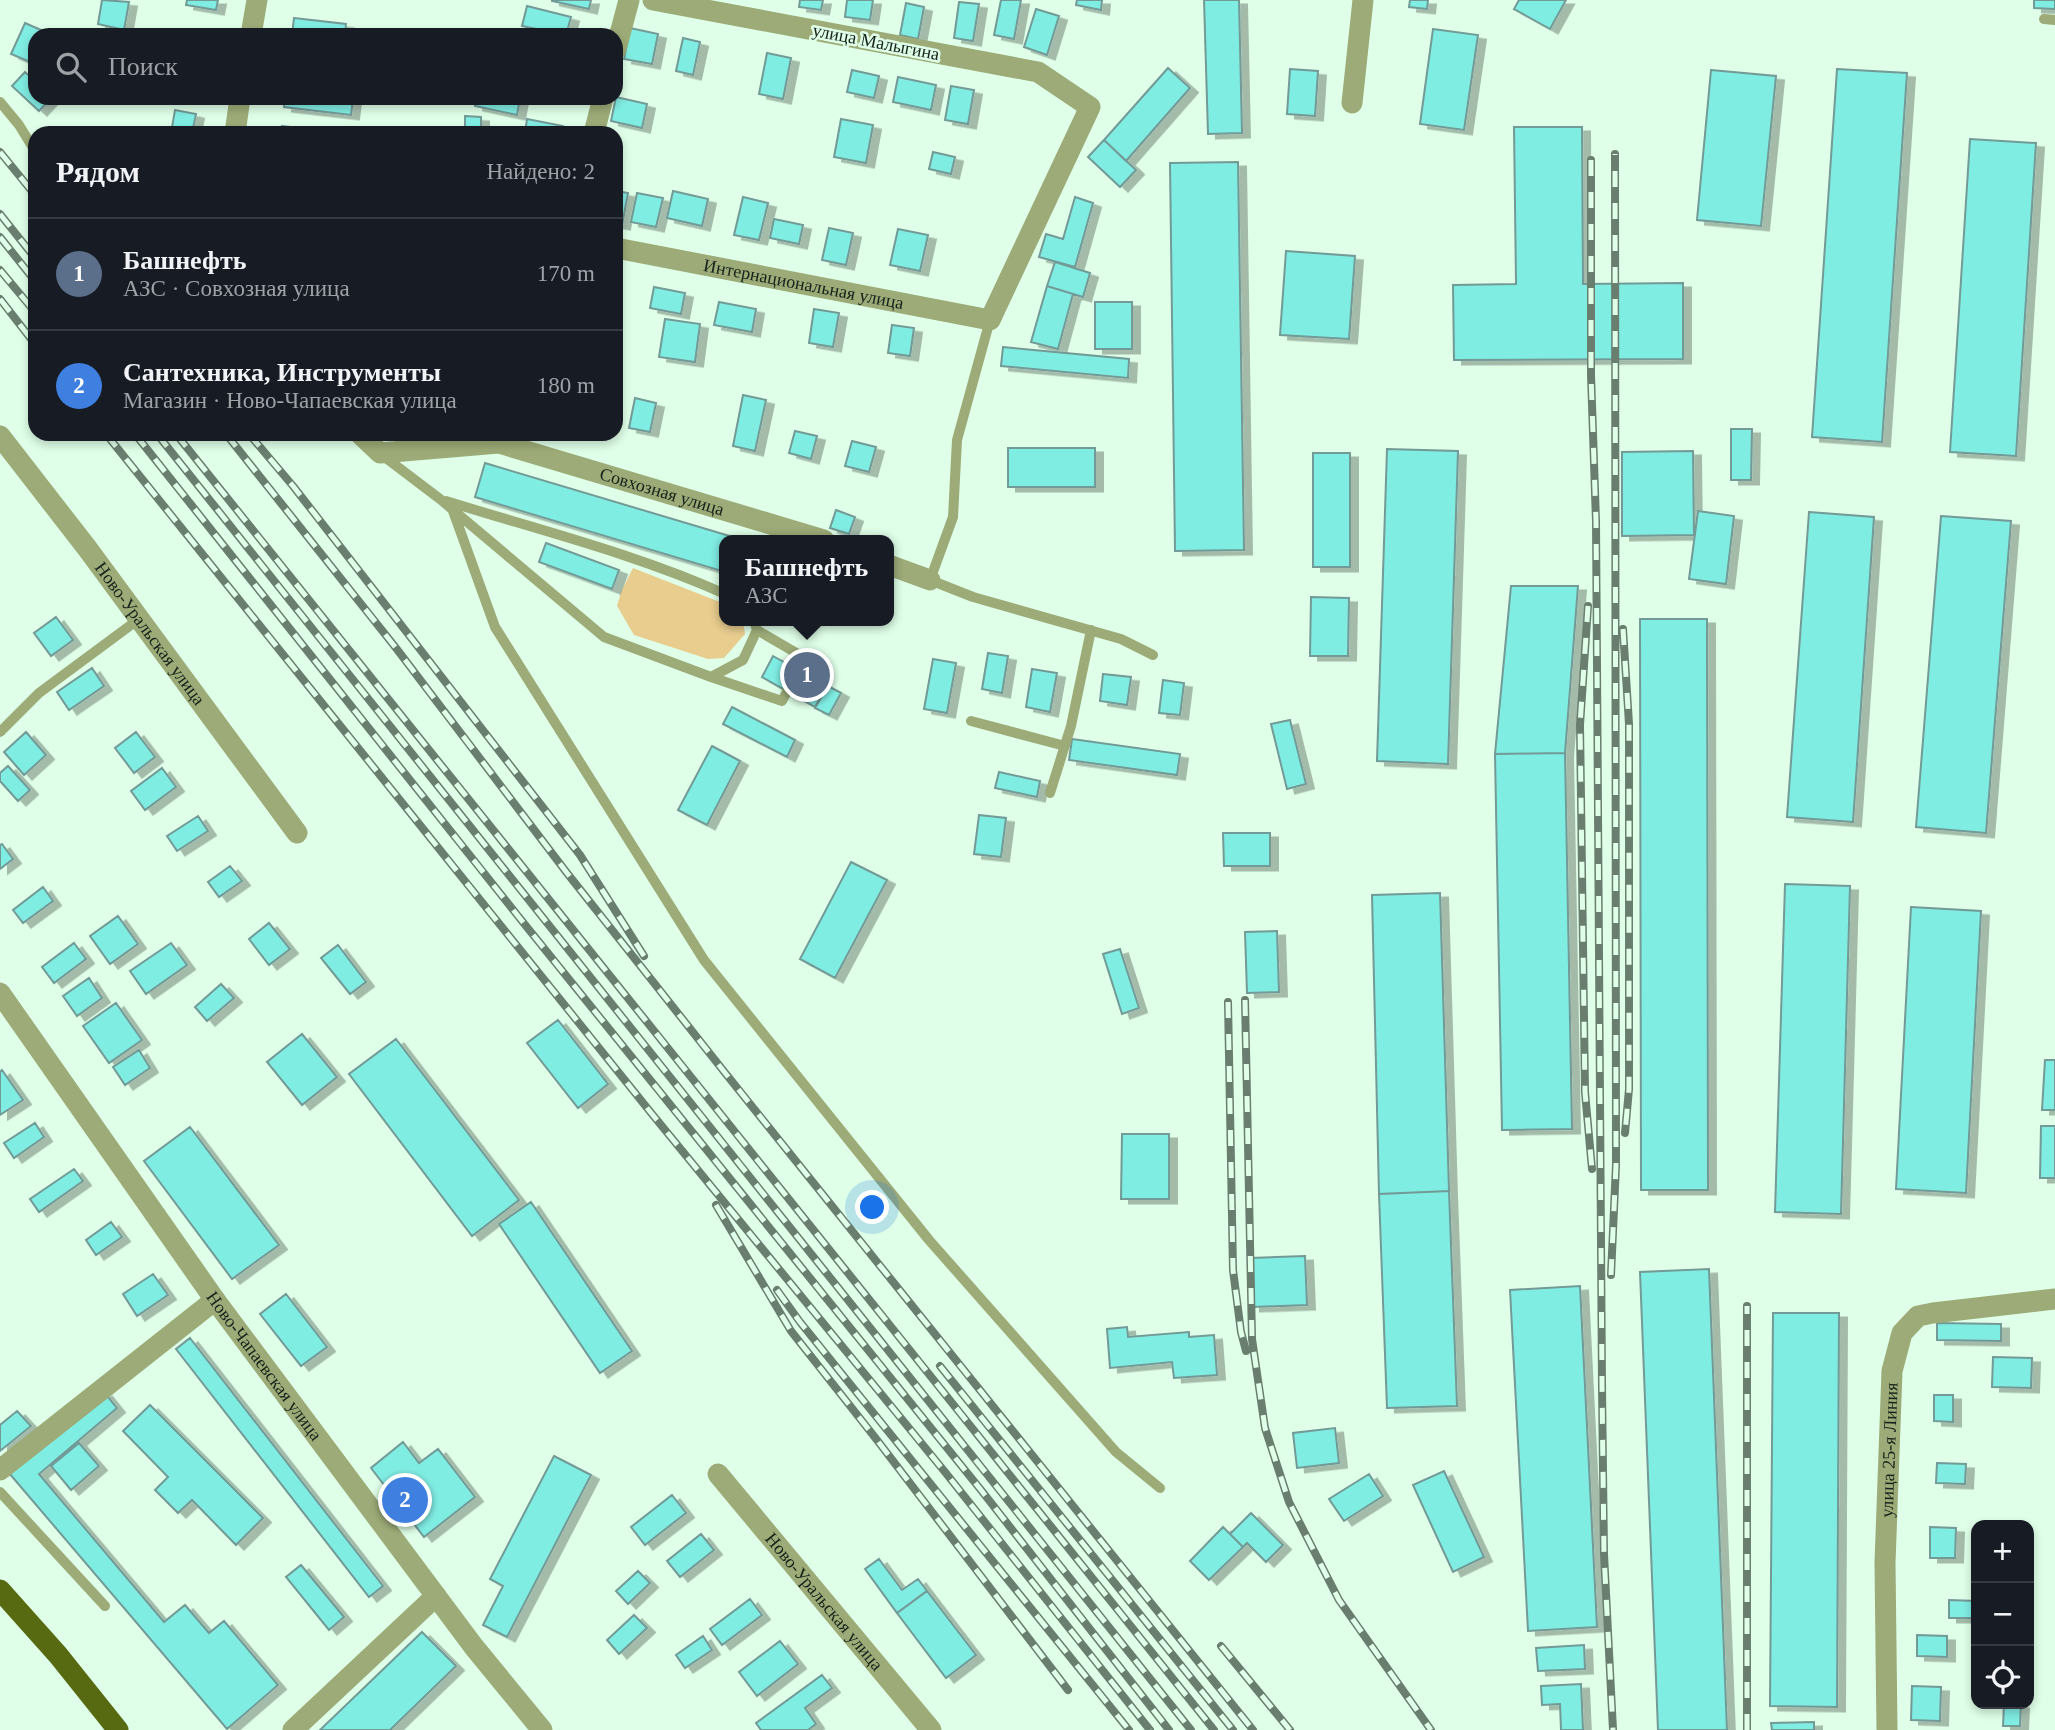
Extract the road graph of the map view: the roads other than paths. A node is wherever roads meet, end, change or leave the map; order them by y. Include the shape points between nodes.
1 (257, 0) edge
2 (629, 0) edge
3 (653, 0) edge
4 (1363, 0) edge
5 (252, 28) edge
6 (622, 28) edge
7 (0, 102) edge
8 (1352, 103) dead end
9 (239, 105) edge
10 (601, 105) edge
11 (235, 126) edge
12 (596, 126) edge
13 (28, 140) edge
14 (623, 249) edge
15 (990, 320) junction
16 (0, 436) edge
17 (367, 441) edge
18 (480, 441) edge
19 (514, 441) edge
20 (380, 453) junction
21 (440, 499) junction
22 (453, 510) junction
23 (808, 535) edge
24 (894, 567) edge
25 (929, 580) junction
26 (719, 592) edge
27 (139, 619) junction
28 (755, 626) edge
29 (757, 626) edge
30 (1091, 630) junction
31 (1153, 655) dead end
32 (711, 677) junction
33 (971, 721) dead end
34 (0, 732) edge
35 (1065, 746) junction
36 (1050, 793) dead end
37 (297, 833) dead end
38 (0, 993) edge
39 (2055, 1299) edge
40 (215, 1300) junction
41 (0, 1470) edge
42 (718, 1474) dead end
43 (1160, 1489) dead end
44 (0, 1492) edge
45 (0, 1590) edge
46 (436, 1596) junction
47 (105, 1606) dead end
48 (118, 1730) edge
49 (293, 1730) edge
50 (541, 1730) edge
51 (931, 1730) edge
52 (1887, 1730) edge

1 - 5 street
2 - 6 street
3 - 15 street, улица Малыгина via 1038,72 1090,107
4 - 8 street
7 - 13 lane
9 - 11 street
10 - 12 street
14 - 15 street, Интернациональная улица
15 - 25 lane via 957,440 953,517
16 - 27 street, Ново-Уральская улица
17 - 20 street
18 - 20 street
19 - 23 street, Совхозная улица
20 - 21 lane
21 - 22 lane
21 - 26 lane
22 - 32 lane via 604,637
22 - 43 lane via 495,627 704,960 929,1240 1116,1452
24 - 25 street
25 - 30 lane
27 - 34 lane via 39,693
27 - 37 street, Ново-Уральская улица
28 - 32 lane via 743,660
29 - 32 lane via 805,658 782,701
30 - 31 lane
30 - 35 lane
33 - 35 lane
35 - 36 lane
38 - 40 street, Ново-Чапаевская улица
39 - 52 street, улица 25-я Линия via 1933,1312 1918,1317 1902,1333 1892,1371 1885,1563
40 - 41 street
40 - 46 street, Ново-Чапаевская улица
42 - 51 street, Ново-Уральская улица
44 - 47 lane
45 - 48 main road
46 - 49 street
46 - 50 street, Ново-Чапаевская улица

